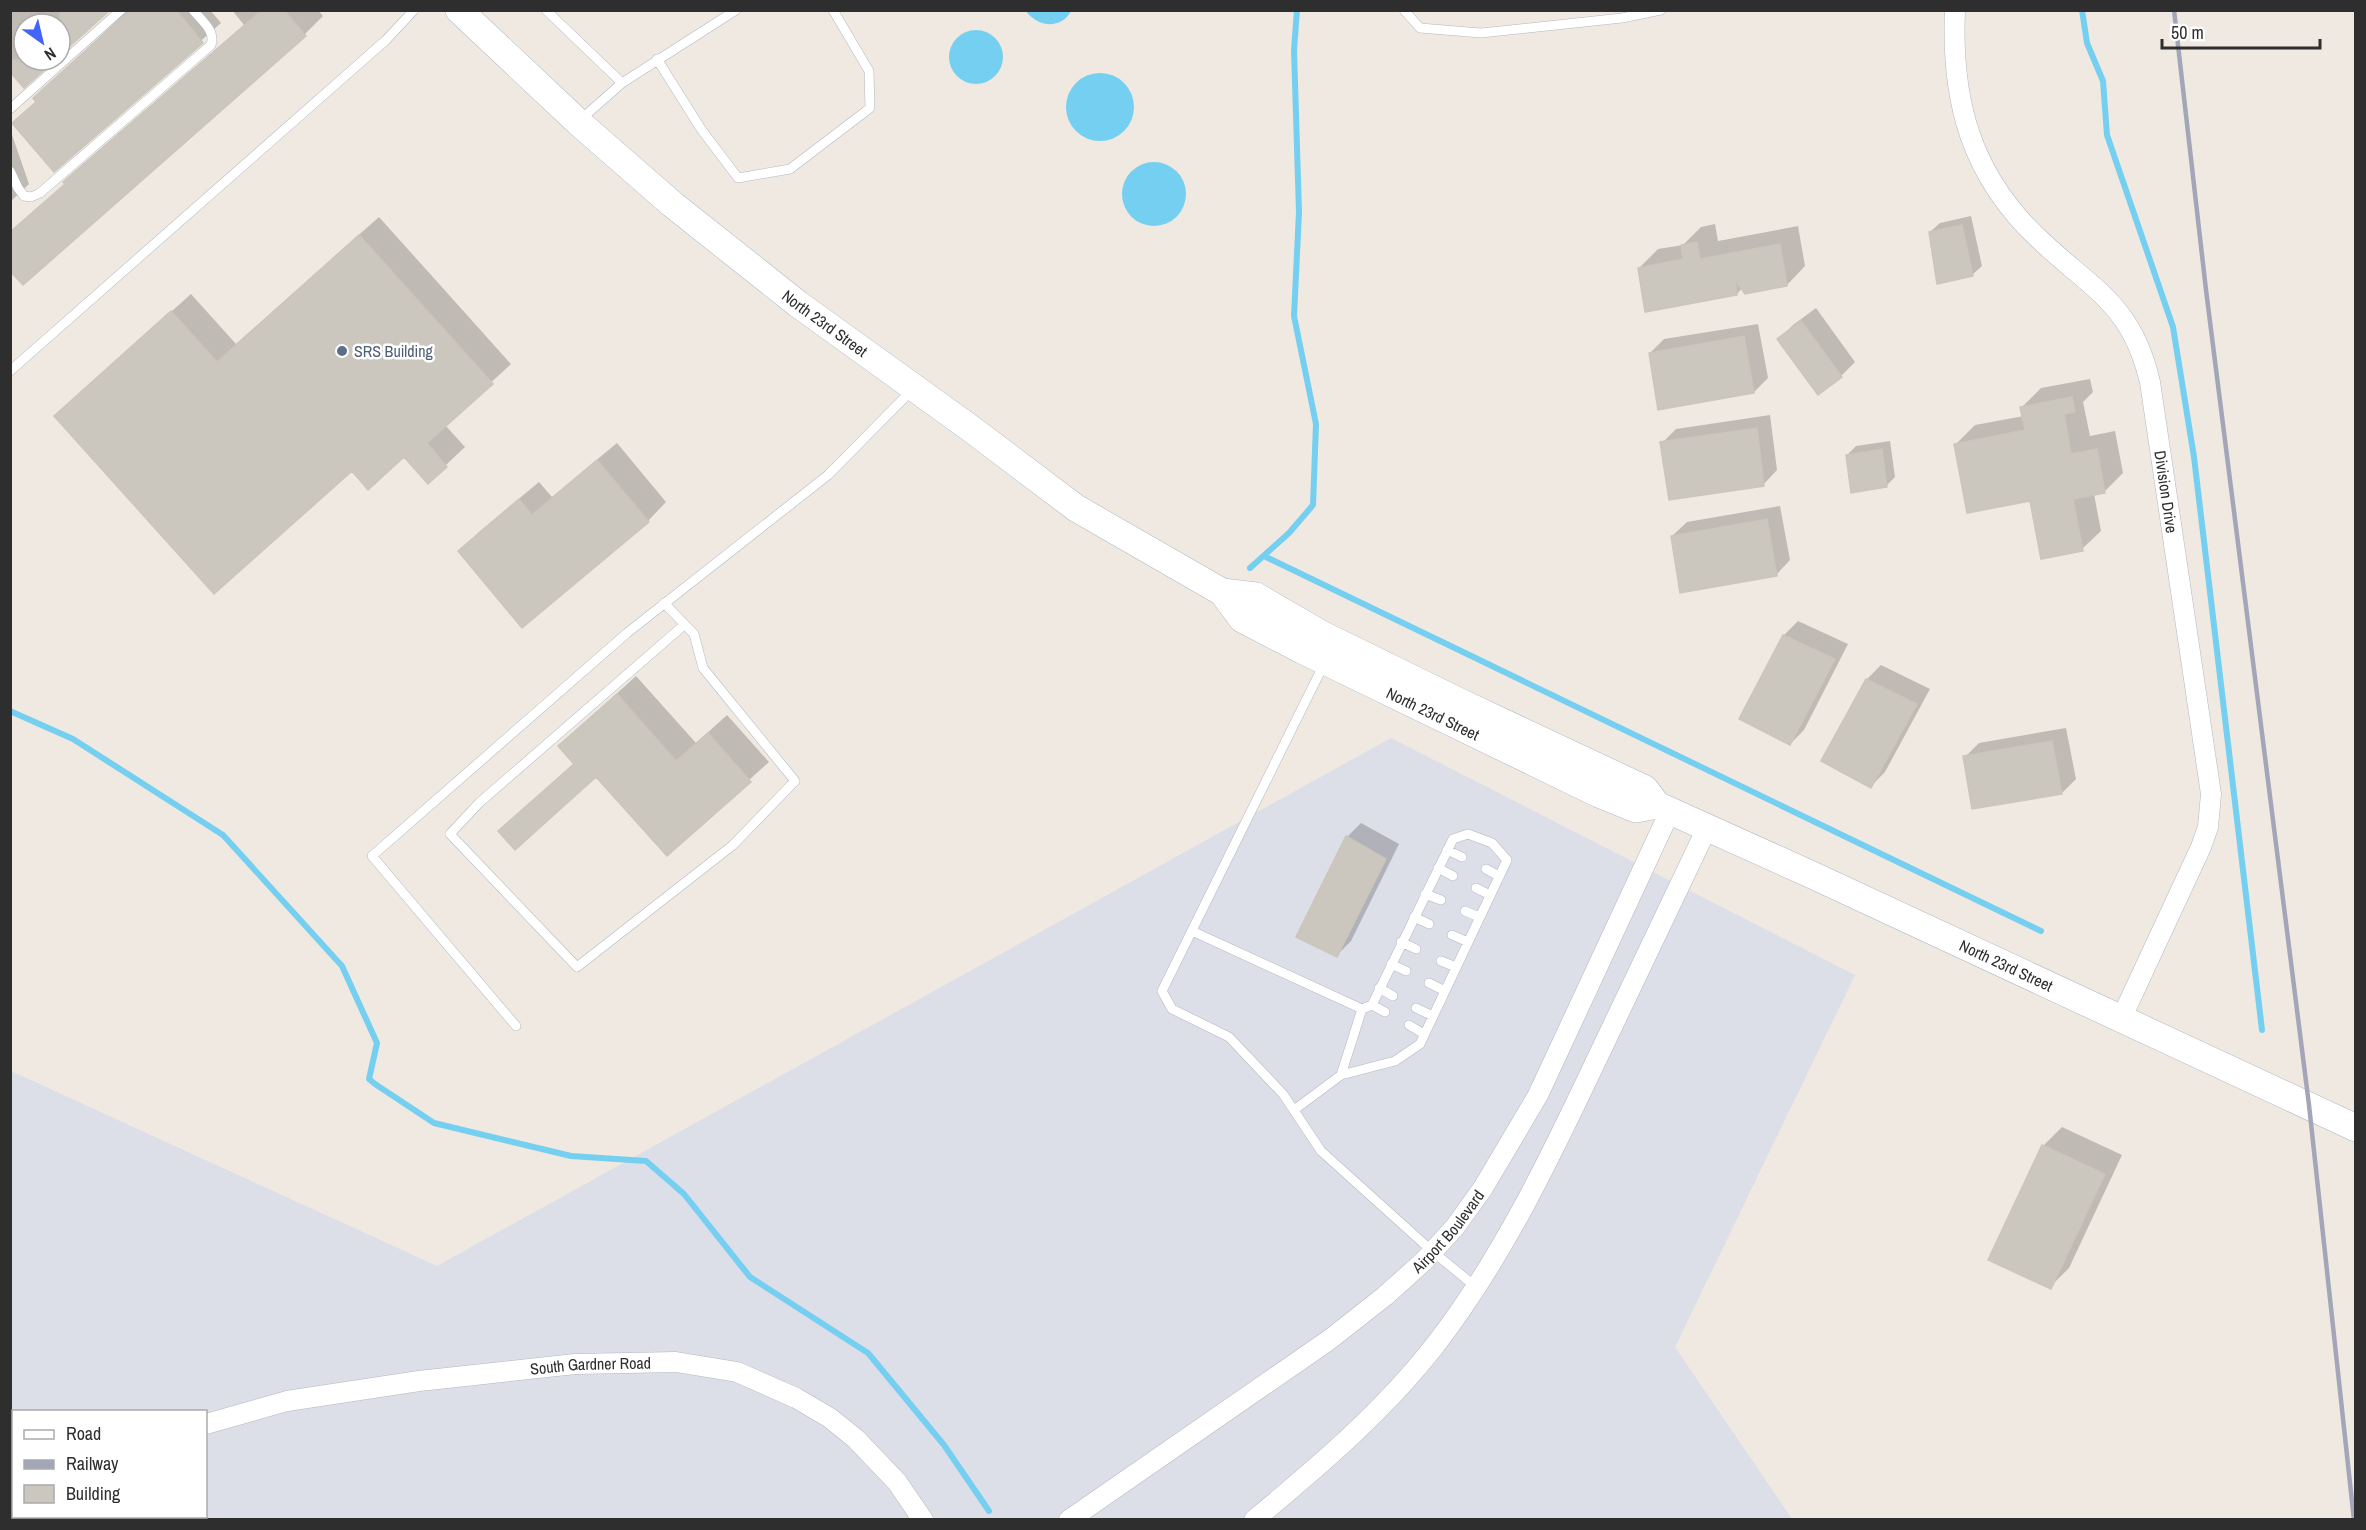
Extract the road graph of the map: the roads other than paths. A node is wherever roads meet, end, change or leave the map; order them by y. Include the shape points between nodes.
1 (121, 10) edge
2 (193, 10) edge
3 (414, 10) edge
4 (459, 10) edge
5 (546, 10) edge
6 (736, 10) edge
7 (833, 10) edge
8 (1404, 10) edge
9 (1661, 10) edge
10 (1955, 10) edge
11 (657, 59) junction
12 (622, 83) junction
13 (10, 109) edge
14 (578, 122) junction
15 (10, 171) edge
16 (10, 371) edge
17 (914, 388) junction
18 (1222, 592) junction
19 (664, 603) junction
20 (684, 625) junction
21 (1326, 661) junction
22 (1664, 808) junction
23 (1707, 828) junction
24 (1447, 849) junction
25 (1462, 857) dead end
26 (1438, 868) junction
27 (1486, 869) dead end
28 (1453, 876) dead end
29 (1499, 876) junction
30 (1476, 888) dead end
31 (1425, 894) junction
32 (1490, 896) junction
33 (1441, 900) dead end
34 (1465, 911) dead end
35 (1414, 916) junction
36 (1479, 917) junction
37 (1429, 924) dead end
38 (1192, 931) junction
39 (1452, 935) dead end
40 (1401, 942) junction
41 (1468, 942) junction
42 (1416, 949) dead end
43 (1442, 961) dead end
44 (1391, 964) junction
45 (1456, 967) junction
46 (1406, 971) dead end
47 (1429, 983) dead end
48 (1379, 988) junction
49 (1445, 991) junction
50 (1393, 996) dead end
51 (1372, 1005) junction
52 (1416, 1008) dead end
53 (1362, 1009) junction
54 (1385, 1012) dead end
55 (1432, 1016) junction
56 (2121, 1019) junction
57 (1409, 1025) dead end
58 (516, 1026) dead end
59 (1425, 1034) junction
60 (1341, 1075) junction
61 (1294, 1110) junction
62 (2355, 1128) edge
63 (1432, 1251) junction
64 (1476, 1287) junction
65 (207, 1424) edge
66 (923, 1520) edge
67 (1069, 1520) edge
68 (1254, 1520) edge

1 - 13 lane
2 - 15 lane via 212,32 211,45 40,193 31,198 24,196
3 - 16 lane via 386,40
4 - 14 main road, North 23rd Street
5 - 12 lane
6 - 11 lane
7 - 11 lane via 869,71 870,108 790,169 738,178 701,129
8 - 9 lane via 1420,27 1481,33
10 - 56 street, Division Drive via 1955,60 1962,104 1975,149 1992,184 2038,239 2115,306 2136,337 2150,382 2211,794 2208,827 2201,847
11 - 12 lane
12 - 14 lane
14 - 17 main road, North 23rd Street via 780,290
17 - 18 main road, North 23rd Street via 1076,508
17 - 19 lane via 828,475
18 - 21 main road, North 23rd Street via 1242,619
18 - 22 main road, North 23rd Street via 1256,596 1331,639 1645,789
19 - 20 lane
19 - 58 lane via 372,856
20 - 20 lane via 694,634 703,668 795,781 732,844 577,967 450,834 479,803
21 - 22 main road, North 23rd Street via 1599,794 1636,809
21 - 38 lane
22 - 23 main road, North 23rd Street
22 - 63 street, Airport Boulevard via 1538,1095 1483,1188
23 - 56 main road, North 23rd Street
23 - 64 street via 1541,1178
24 - 25 lane
24 - 26 lane
24 - 29 lane via 1453,839 1468,834 1492,843 1507,860
26 - 28 lane
26 - 31 lane
27 - 29 lane
29 - 32 lane
30 - 32 lane
31 - 33 lane
31 - 35 lane
32 - 36 lane
34 - 36 lane
35 - 37 lane
35 - 40 lane
36 - 41 lane
38 - 53 lane
38 - 61 lane via 1162,991 1172,1009 1229,1037
39 - 41 lane
40 - 42 lane
40 - 44 lane
41 - 45 lane
43 - 45 lane
44 - 46 lane
44 - 48 lane
45 - 49 lane
47 - 49 lane
48 - 50 lane
48 - 51 lane
49 - 55 lane
51 - 53 lane
51 - 54 lane
52 - 55 lane
53 - 60 lane
55 - 59 lane
56 - 62 main road, North 23rd Street
57 - 59 lane
59 - 60 lane via 1420,1044 1395,1061
60 - 61 lane
61 - 63 lane via 1321,1151
63 - 64 lane
63 - 67 street, Airport Boulevard via 1385,1296 1329,1340
64 - 68 street via 1402,1383 1319,1465
65 - 66 street, South Gardner Road via 287,1401 419,1381 574,1364 676,1362 737,1372 830,1418 897,1482

